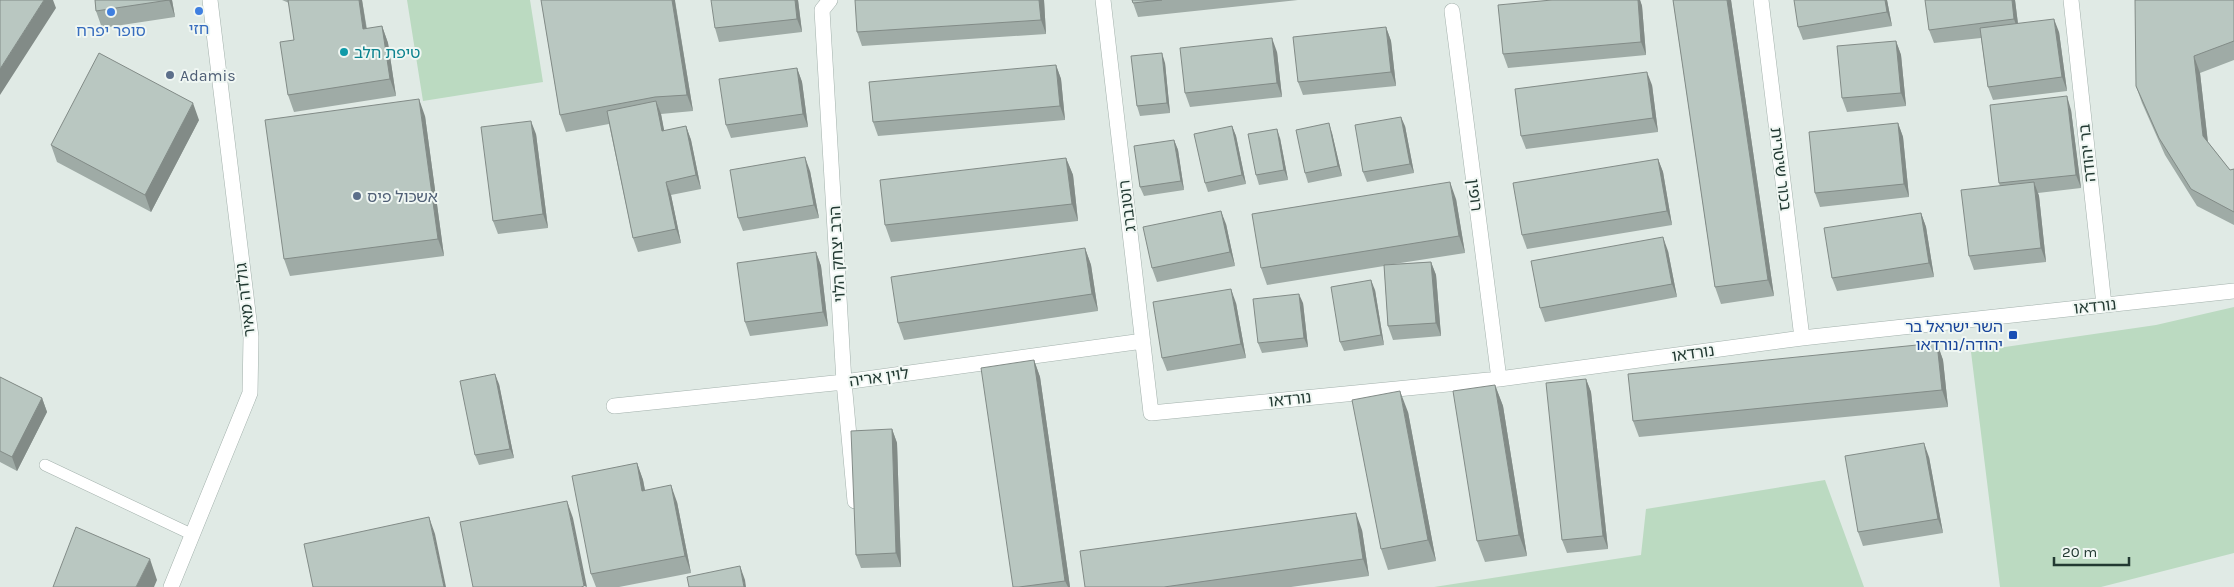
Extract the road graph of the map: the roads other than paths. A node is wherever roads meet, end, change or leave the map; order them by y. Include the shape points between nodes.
1 (210, 0) edge
2 (830, 0) edge
3 (1104, 0) edge
4 (1761, 0) edge
5 (2071, 0) edge
6 (1452, 11) dead end
7 (2234, 291) edge
8 (2104, 305) junction
9 (1802, 338) junction
10 (1143, 341) junction
11 (1499, 379) junction
12 (844, 382) junction
13 (614, 406) dead end
14 (1151, 413) joint
15 (45, 465) dead end
16 (855, 510) edge
17 (191, 534) junction
18 (171, 587) edge

1 - 17 street, גולדה מאיר via 251,337 250,393
2 - 12 street, הרב יצחק הלוי via 822,10
3 - 10 street, רוטנברג
4 - 9 street, בכור שיטרית
5 - 8 street, בר יהודה
6 - 11 street, רופין
7 - 8 street, נורדאו
8 - 9 street, נורדאו
9 - 11 street, נורדאו
10 - 12 street, לוין אריה
10 - 14 street, רוטנברג
11 - 14 street, נורדאו
12 - 13 street, לוין אריה
12 - 16 street, הרב יצחק הלוי
15 - 17 lane
17 - 18 street, גולדה מאיר

